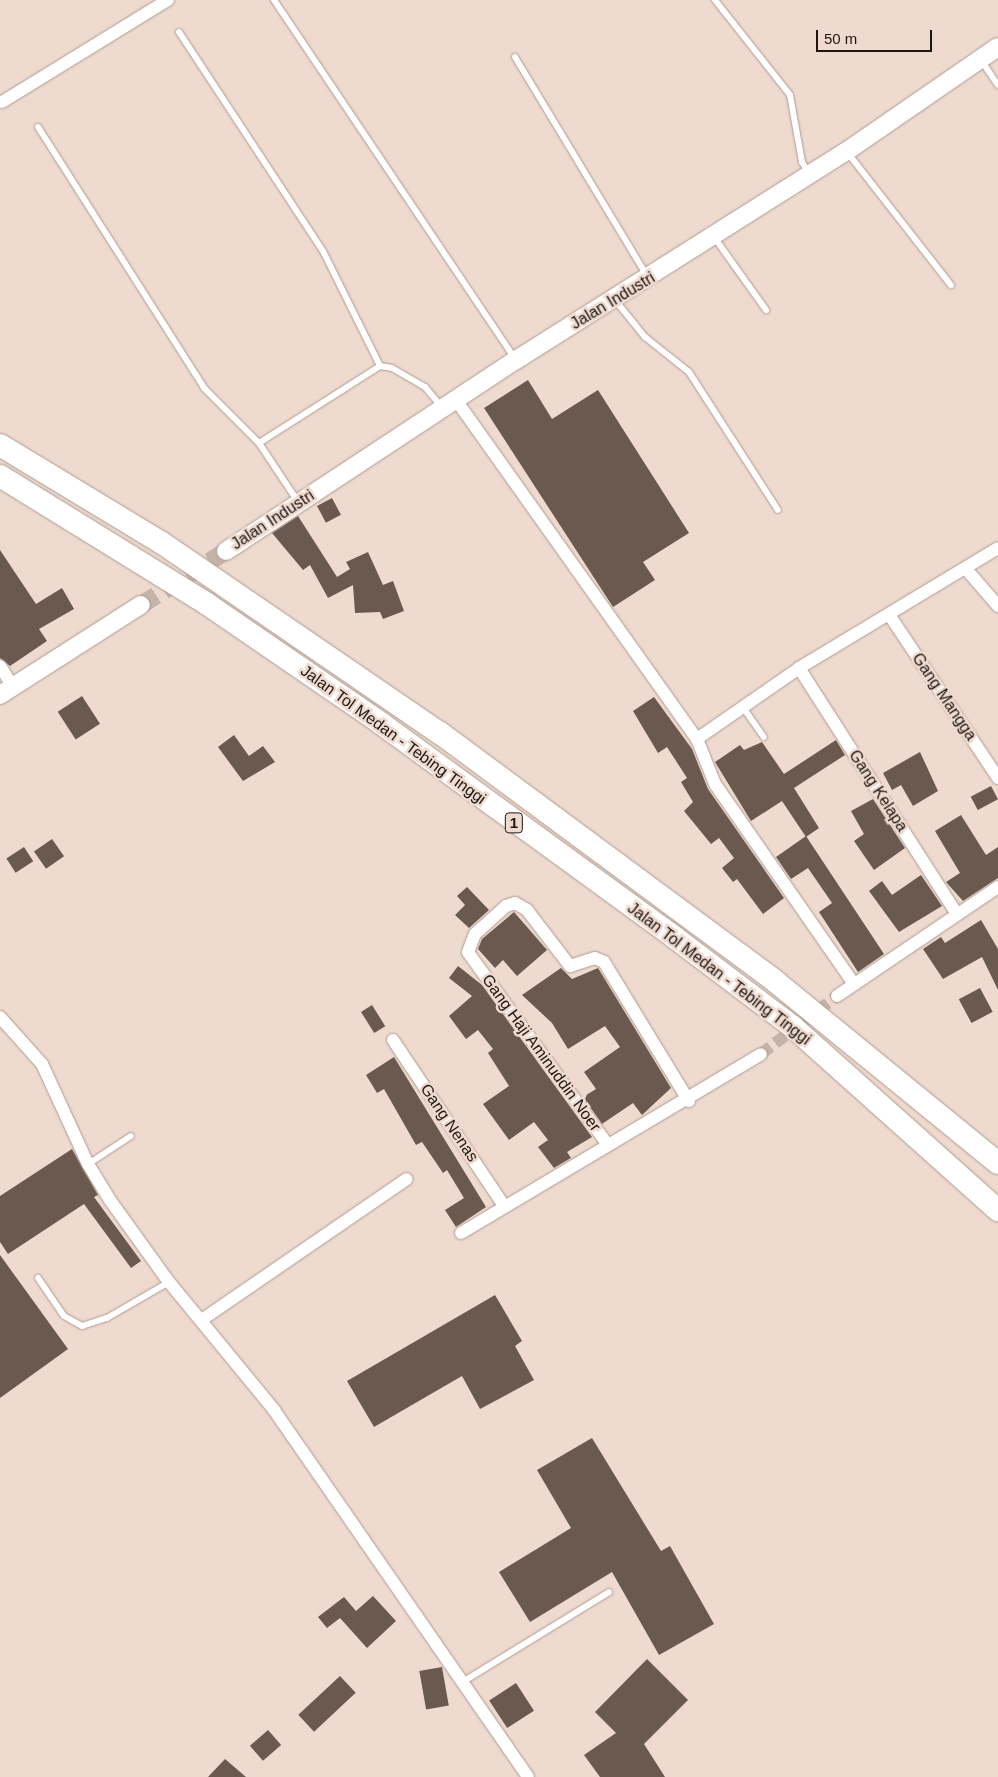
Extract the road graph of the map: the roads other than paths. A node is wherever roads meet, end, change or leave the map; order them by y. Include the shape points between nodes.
1 (168, 0) edge
2 (274, 0) edge
3 (715, 0) edge
4 (179, 32) dead end
5 (998, 47) edge
6 (515, 57) dead end
7 (980, 59) junction
8 (998, 85) edge
9 (2, 102) dead end
10 (38, 127) dead end
11 (847, 151) junction
12 (810, 174) junction
13 (714, 237) junction
14 (649, 279) junction
15 (951, 285) dead end
16 (615, 300) junction
17 (766, 310) dead end
18 (516, 360) junction
19 (380, 366) junction
20 (450, 404) junction
21 (260, 443) junction
22 (0, 445) edge
23 (0, 476) edge
24 (298, 502) junction
25 (778, 510) dead end
26 (998, 548) edge
27 (226, 550) tunnel mouth
28 (966, 569) junction
29 (141, 605) tunnel mouth
30 (998, 606) edge
31 (890, 616) junction
32 (0, 666) edge
33 (799, 668) junction
34 (7, 691) edge
35 (742, 706) junction
36 (764, 737) dead end
37 (698, 739) junction
38 (998, 778) edge
39 (998, 887) edge
40 (957, 914) junction
41 (854, 984) junction
42 (837, 996) tunnel mouth
43 (0, 1018) edge
44 (393, 1040) dead end
45 (761, 1054) tunnel mouth
46 (689, 1101) junction
47 (131, 1136) dead end
48 (608, 1145) junction
49 (998, 1163) edge
50 (88, 1164) junction
51 (408, 1179) dead end
52 (504, 1206) junction
53 (998, 1210) edge
54 (461, 1233) dead end
55 (38, 1278) dead end
56 (169, 1282) junction
57 (203, 1318) junction
58 (609, 1592) dead end
59 (464, 1681) junction
60 (528, 1777) edge

1 - 9 street
2 - 18 lane
3 - 12 lane via 790,95 802,162
4 - 19 lane via 324,253
5 - 7 street, Jalan Industri
6 - 14 lane
7 - 8 lane
7 - 11 street, Jalan Industri
10 - 21 lane via 204,388
11 - 12 street, Jalan Industri
11 - 15 lane
12 - 13 street, Jalan Industri
13 - 14 street, Jalan Industri
13 - 17 lane
14 - 16 street, Jalan Industri
16 - 18 street, Jalan Industri
16 - 25 lane via 645,337 689,372
18 - 20 street, Jalan Industri
19 - 20 lane via 392,368
19 - 21 lane
20 - 24 street, Jalan Industri
20 - 37 street
21 - 24 lane
22 - 49 highway, 1 via 162,543 440,733 768,976
23 - 53 highway, Jalan Tol Medan - Tebing Tinggi / 1 via 207,604 382,724 674,938 793,1027
24 - 27 street, Jalan Industri
26 - 28 street
28 - 30 street
28 - 31 street
29 - 34 street
31 - 33 street
31 - 38 street, Gang Mangga
32 - 34 street
33 - 35 street
33 - 40 street, Gang Kelapa
35 - 36 lane
35 - 37 street
37 - 41 street via 716,784
39 - 40 street
40 - 41 street
41 - 42 street
43 - 50 street via 42,1064
44 - 52 street, Gang Nenas
45 - 46 street
46 - 48 street
46 - 48 street, Gang Haji Aminuddin Noer via 604,962 595,958 570,966 522,906 506,906 475,934 468,949 473,961
47 - 50 lane
48 - 52 street
50 - 56 street
51 - 57 street
52 - 54 street
55 - 56 lane via 64,1316 82,1326 107,1318
56 - 57 street
57 - 59 street via 274,1410
58 - 59 lane
59 - 60 street

